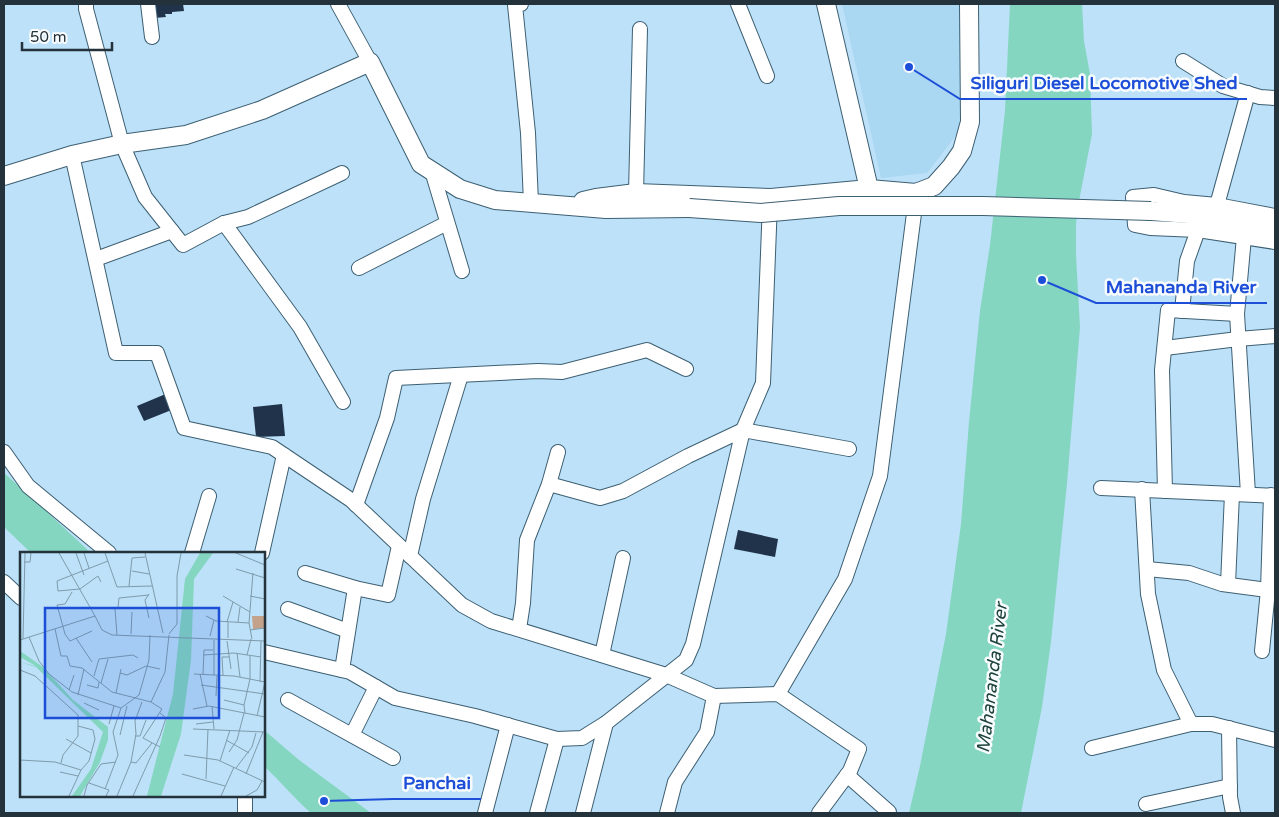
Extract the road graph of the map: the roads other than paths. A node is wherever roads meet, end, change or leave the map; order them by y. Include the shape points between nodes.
1 (86, 4) edge
2 (148, 4) edge
3 (338, 4) edge
4 (521, 4) edge
5 (738, 4) edge
6 (826, 4) edge
7 (969, 4) edge
8 (640, 29) dead end
9 (152, 37) dead end
10 (1183, 61) dead end
11 (370, 62) junction
12 (767, 76) dead end
13 (1248, 93) junction
14 (1275, 98) edge
15 (122, 144) junction
16 (72, 155) junction
17 (432, 171) junction
18 (342, 173) dead end
19 (4, 176) edge
20 (868, 190) junction
21 (636, 193) junction
22 (916, 193) junction
23 (771, 198) junction
24 (531, 203) junction
25 (1217, 205) junction
26 (566, 206) junction
27 (1275, 216) edge
28 (224, 223) junction
29 (447, 223) junction
30 (1275, 227) edge
31 (1198, 230) junction
32 (172, 231) junction
33 (1244, 237) junction
34 (1275, 242) edge
35 (96, 259) junction
36 (359, 268) dead end
37 (462, 272) dead end
38 (1182, 311) junction
39 (1237, 314) junction
40 (1275, 336) edge
41 (1238, 339) junction
42 (1165, 348) junction
43 (686, 369) dead end
44 (461, 375) junction
45 (343, 402) dead end
46 (743, 430) junction
47 (849, 449) dead end
48 (4, 452) edge
49 (558, 452) dead end
50 (284, 455) junction
51 (549, 484) junction
52 (1101, 488) dead end
53 (1142, 490) junction
54 (1165, 491) junction
55 (1232, 494) junction
56 (1248, 494) junction
57 (209, 496) dead end
58 (1273, 496) edge
59 (356, 505) junction
60 (400, 546) junction
61 (108, 552) edge
62 (192, 552) edge
63 (262, 552) edge
64 (410, 556) junction
65 (623, 558) dead end
66 (1147, 569) junction
67 (306, 573) dead end
68 (4, 582) edge
69 (1228, 584) junction
70 (355, 588) junction
71 (1271, 590) edge
72 (20, 597) edge
73 (288, 609) dead end
74 (519, 629) junction
75 (348, 631) junction
76 (265, 652) edge
77 (1262, 652) dead end
78 (602, 655) junction
79 (342, 670) junction
80 (666, 675) junction
81 (376, 687) junction
82 (778, 694) junction
83 (714, 696) junction
84 (288, 700) dead end
85 (606, 723) junction
86 (1190, 724) junction
87 (508, 726) junction
88 (1229, 728) junction
89 (352, 735) junction
90 (557, 739) junction
91 (1275, 740) edge
92 (1092, 748) dead end
93 (393, 758) dead end
94 (847, 775) junction
95 (1230, 786) junction
96 (245, 797) edge
97 (1146, 804) dead end
98 (245, 813) edge
99 (485, 813) edge
100 (537, 813) edge
101 (583, 813) edge
102 (668, 813) edge
103 (819, 813) edge
104 (889, 813) edge
105 (1233, 813) edge

1 - 15 street
2 - 9 street
3 - 11 street
4 - 24 street via 515,5 528,133
5 - 12 street
6 - 20 street
7 - 22 street via 970,122 962,151 934,186
8 - 21 street
10 - 13 street via 1223,86
11 - 15 street via 262,110 186,135
11 - 17 street via 420,164
13 - 14 street
13 - 25 street
15 - 16 street
15 - 32 street via 145,197
16 - 19 street
16 - 35 street
17 - 24 street via 460,189 494,200
17 - 29 street
18 - 28 street via 248,216
20 - 22 street
20 - 23 street
21 - 23 street
21 - 26 street
22 - 82 street via 880,476 845,579
23 - 46 street via 763,383
24 - 26 street
25 - 27 street
25 - 31 street via 1154,195 1133,197 1135,225
26 - 30 street, bridge via 761,213 839,206 983,206 1151,211
28 - 32 street via 183,245
28 - 45 street via 300,327
29 - 36 street
29 - 37 street
31 - 33 street
31 - 38 street via 1187,261
32 - 35 street
33 - 34 street
33 - 39 street
35 - 50 street via 116,353 157,353 184,428 272,447
38 - 39 street
38 - 42 street via 1168,310
39 - 41 street
40 - 41 street
41 - 42 street
41 - 56 street
42 - 54 street via 1162,370
43 - 44 street via 647,350 562,372
44 - 59 street via 396,378 387,418
44 - 64 street via 423,499
46 - 47 street
46 - 51 street via 624,491 600,498
46 - 80 street via 693,644 686,660
48 - 61 street via 28,486
49 - 51 street
50 - 59 street
50 - 63 street
51 - 74 street via 527,540
52 - 53 street
53 - 54 street
53 - 66 street
54 - 55 street
55 - 56 street
55 - 69 street
56 - 58 street
57 - 62 street
58 - 71 street
59 - 60 street
60 - 64 street
60 - 70 street via 388,595
64 - 74 street via 462,605 491,621
65 - 78 street
66 - 69 street via 1189,573
66 - 86 street via 1148,594 1164,670
67 - 70 street
68 - 72 street
69 - 71 street
70 - 75 street
71 - 77 street
73 - 75 street
74 - 78 street
75 - 79 street
76 - 79 street
78 - 80 street
79 - 81 street
80 - 83 street
80 - 85 street
81 - 87 street via 395,698
81 - 89 street
82 - 83 street
82 - 94 street via 859,749
83 - 102 street via 707,732 675,782
84 - 89 street
85 - 90 street via 582,738
85 - 101 street
86 - 88 street
86 - 92 street
87 - 90 street
87 - 99 street
88 - 91 street
88 - 95 street
89 - 93 street
90 - 100 street
94 - 103 street
94 - 104 street
95 - 97 street
95 - 105 street
96 - 98 street

